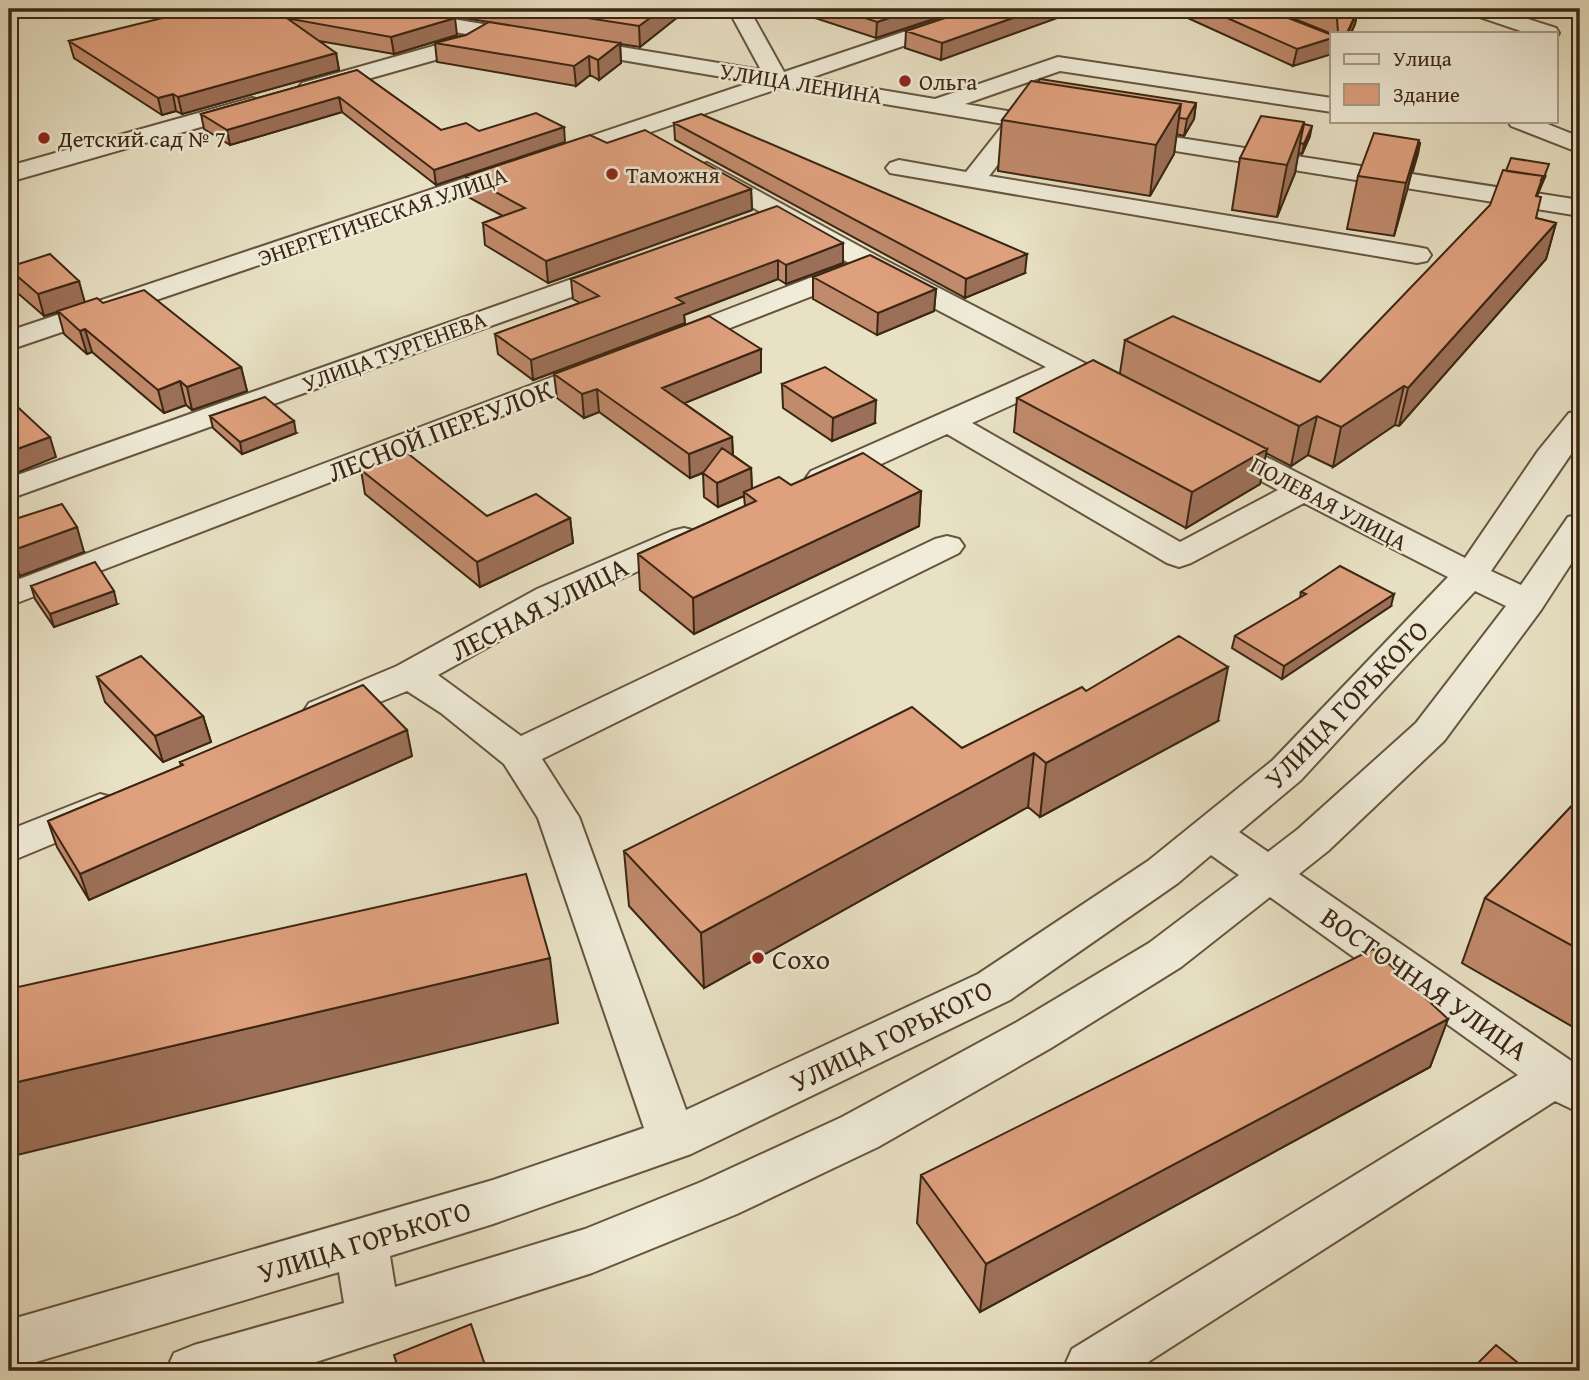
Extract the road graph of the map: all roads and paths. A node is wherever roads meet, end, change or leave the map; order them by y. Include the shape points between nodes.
1 (355, 9) edge
2 (739, 9) edge
3 (992, 9) edge
4 (1475, 9) edge
5 (488, 31) junction
6 (1545, 32) edge
7 (777, 79) junction
8 (1330, 105) edge
9 (936, 106) junction
10 (1020, 120) junction
11 (1522, 122) edge
12 (1075, 128) edge
13 (635, 131) junction
14 (1102, 133) edge
15 (1580, 146) edge
16 (899, 168) dead end
17 (9, 174) edge
18 (972, 181) junction
19 (1580, 208) edge
20 (780, 212) junction
21 (741, 226) edge
22 (1417, 255) dead end
23 (649, 259) edge
24 (871, 264) junction
25 (9, 341) edge
26 (1070, 368) junction
27 (1106, 387) edge
28 (1580, 419) edge
29 (950, 423) junction
30 (1193, 432) edge
31 (9, 489) edge
32 (793, 490) edge
33 (1303, 490) junction
34 (1580, 524) edge
35 (712, 526) edge
36 (947, 546) dead end
37 (1471, 575) junction
38 (9, 595) edge
39 (1528, 601) junction
40 (410, 674) junction
41 (285, 729) edge
42 (519, 754) junction
43 (134, 793) edge
44 (1210, 834) junction
45 (9, 847) edge
46 (1270, 874) junction
47 (1568, 1085) edge
48 (673, 1139) junction
49 (361, 1242) junction
50 (374, 1319) junction
51 (9, 1345) edge
52 (1092, 1367) dead end
53 (194, 1371) edge

1 - 5 street, УЛИЦА ЛЕНИНА
2 - 7 street
3 - 7 street, ЭНЕРГЕТИЧЕСКАЯ УЛИЦА
4 - 6 street
5 - 7 street, УЛИЦА ЛЕНИНА
5 - 17 street via 459,46
7 - 9 street, УЛИЦА ЛЕНИНА
7 - 13 street, ЭНЕРГЕТИЧЕСКАЯ УЛИЦА
8 - 9 street via 1058,64
9 - 10 street, УЛИЦА ЛЕНИНА
10 - 12 street, УЛИЦА ЛЕНИНА
10 - 18 street
11 - 15 street
13 - 20 street
13 - 25 street, ЭНЕРГЕТИЧЕСКАЯ УЛИЦА
14 - 19 street
16 - 18 street
18 - 22 street
20 - 21 street
20 - 24 street
23 - 31 street, УЛИЦА ТУРГЕНЕВА
24 - 26 street
24 - 38 street, ЛЕСНОЙ ПЕРЕУЛОК
26 - 27 street
26 - 29 street
28 - 37 street, УЛИЦА ГОРЬКОГО
29 - 32 street
29 - 33 street via 1179,556
30 - 33 street, ПОЛЕВАЯ УЛИЦА
33 - 37 street, ПОЛЕВАЯ УЛИЦА
34 - 39 street
35 - 40 street, ЛЕСНАЯ УЛИЦА via 550,597
36 - 42 street
37 - 39 street, ПОЛЕВАЯ УЛИЦА
37 - 44 street, УЛИЦА ГОРЬКОГО via 1287,770
39 - 46 street via 1430,732
40 - 41 street, ЛЕСНАЯ УЛИЦА
40 - 42 street
42 - 48 street via 558,817
43 - 45 street
44 - 46 street, ВОСТОЧНАЯ УЛИЦА
44 - 48 street, УЛИЦА ГОРЬКОГО via 1163,872 994,987
46 - 47 street, ВОСТОЧНАЯ УЛИЦА
46 - 50 street via 1165,955 860,1132 719,1198 592,1250
47 - 52 street
48 - 49 street, УЛИЦА ГОРЬКОГО
49 - 50 street
49 - 51 street, УЛИЦА ГОРЬКОГО
50 - 53 street

